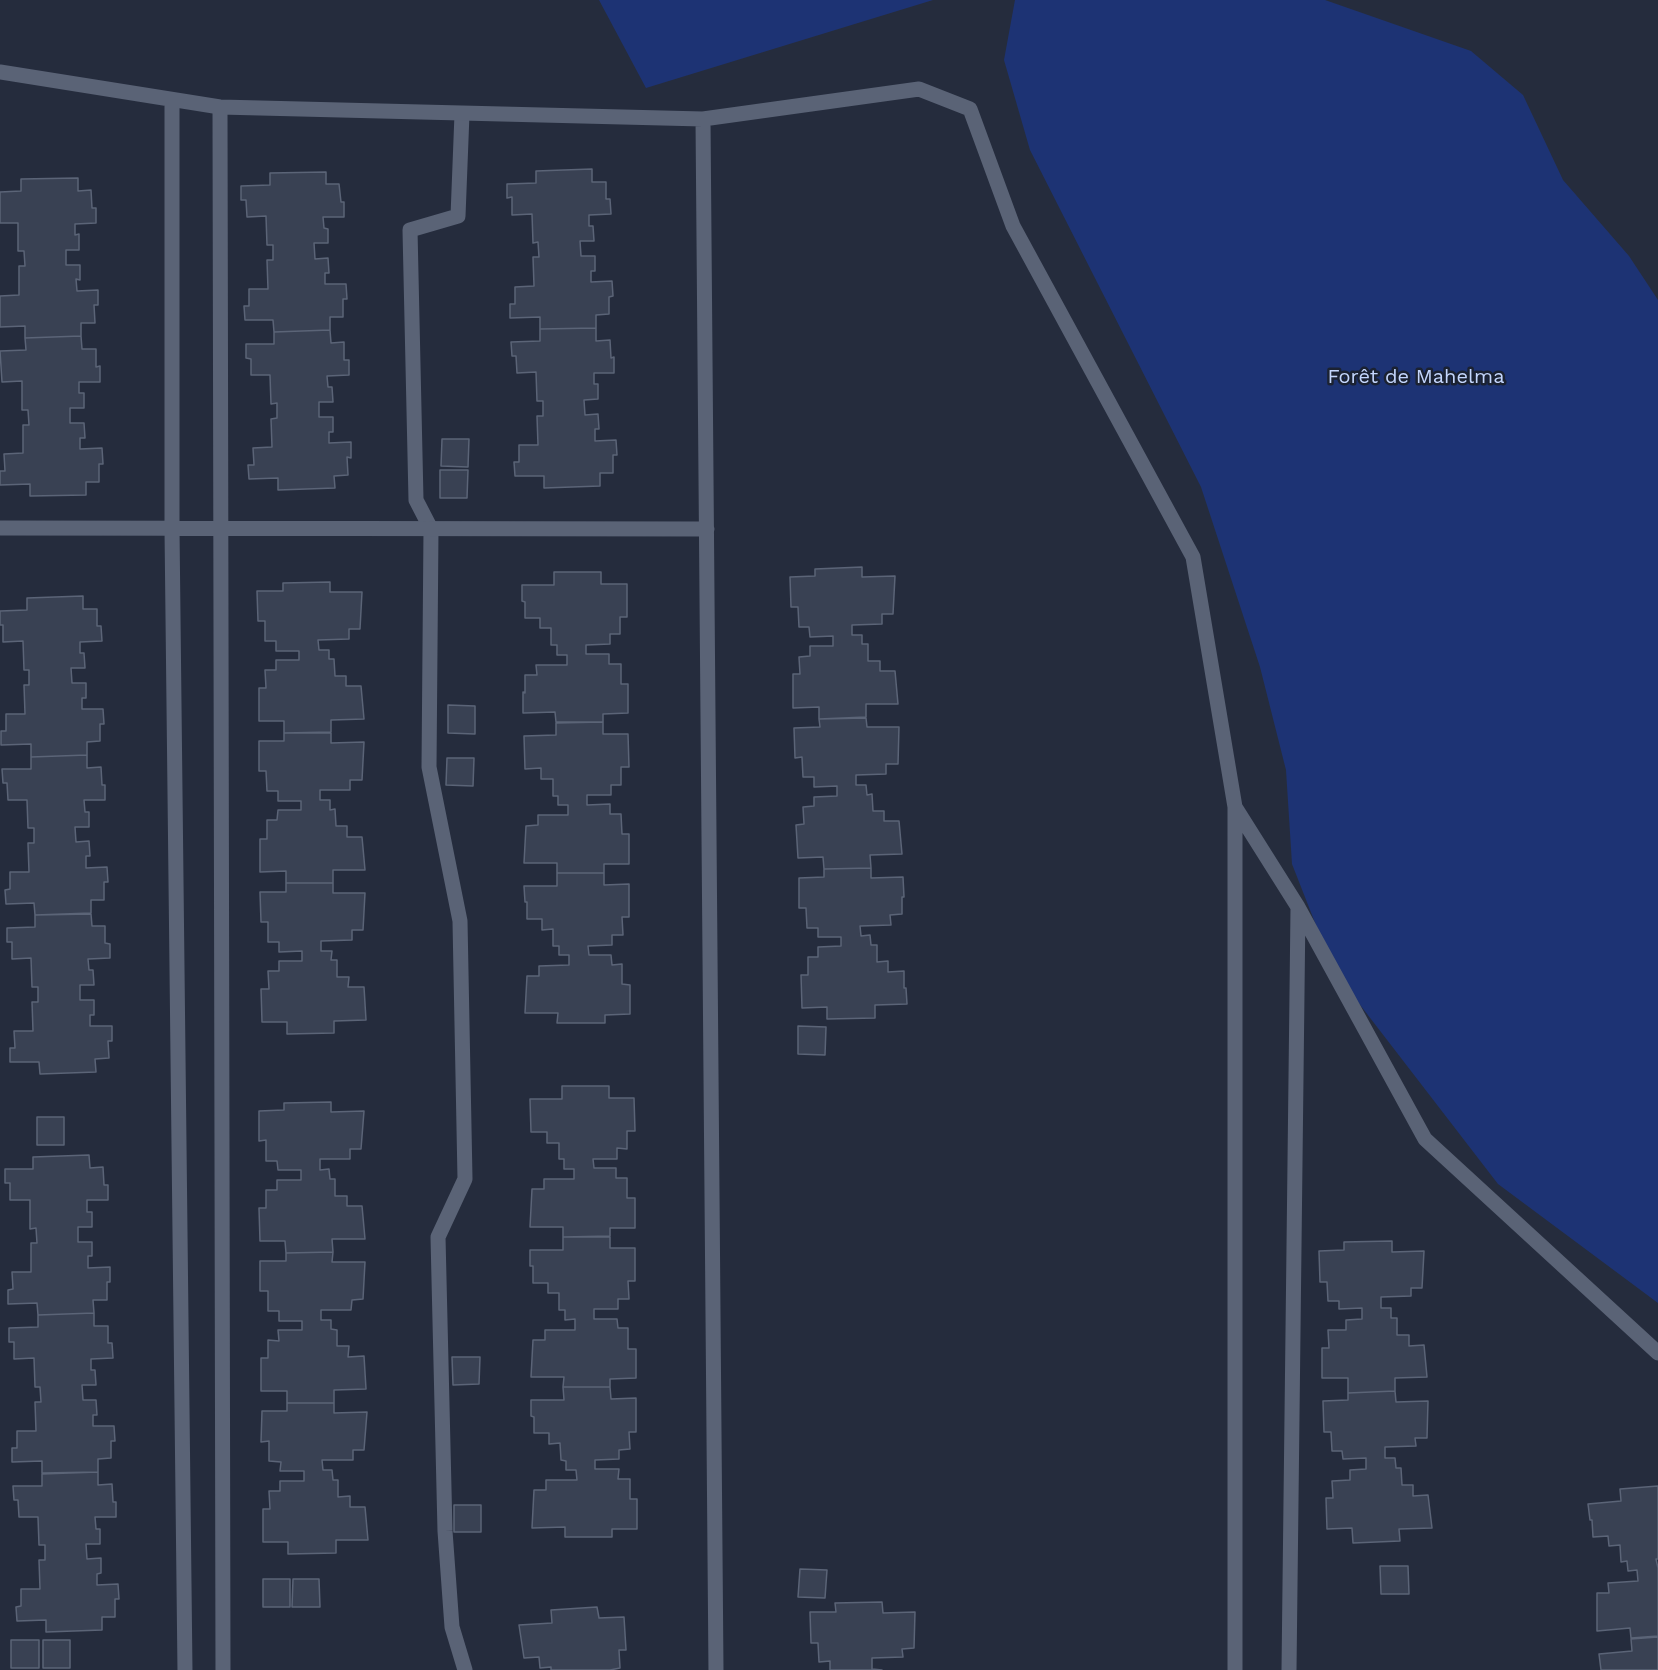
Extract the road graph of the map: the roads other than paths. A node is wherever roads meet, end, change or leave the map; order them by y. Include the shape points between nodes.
1 (0, 72) edge
2 (172, 100) junction
3 (220, 108) junction
4 (462, 114) junction
5 (703, 119) junction
6 (0, 528) edge
7 (171, 529) junction
8 (221, 529) junction
9 (431, 529) junction
10 (707, 529) junction
11 (1235, 807) junction
12 (1298, 907) junction
13 (1658, 1353) edge
14 (185, 1670) edge
15 (223, 1670) edge
16 (465, 1670) edge
17 (716, 1670) edge
18 (1235, 1670) edge
19 (1289, 1670) edge

1 - 2 street
2 - 3 street
2 - 7 street
3 - 4 street
3 - 8 street
4 - 5 street
4 - 9 street via 458,216 410,230 416,500
5 - 10 street
5 - 11 street via 920,89 970,109 1013,226 1193,557
6 - 7 street
7 - 8 street
7 - 14 street
8 - 9 street
8 - 15 street
9 - 10 street
9 - 16 street via 429,767 460,921 465,1179 438,1236 445,1531 452,1627
10 - 17 street
11 - 12 street
11 - 18 street
12 - 13 street via 1425,1139
12 - 19 street

